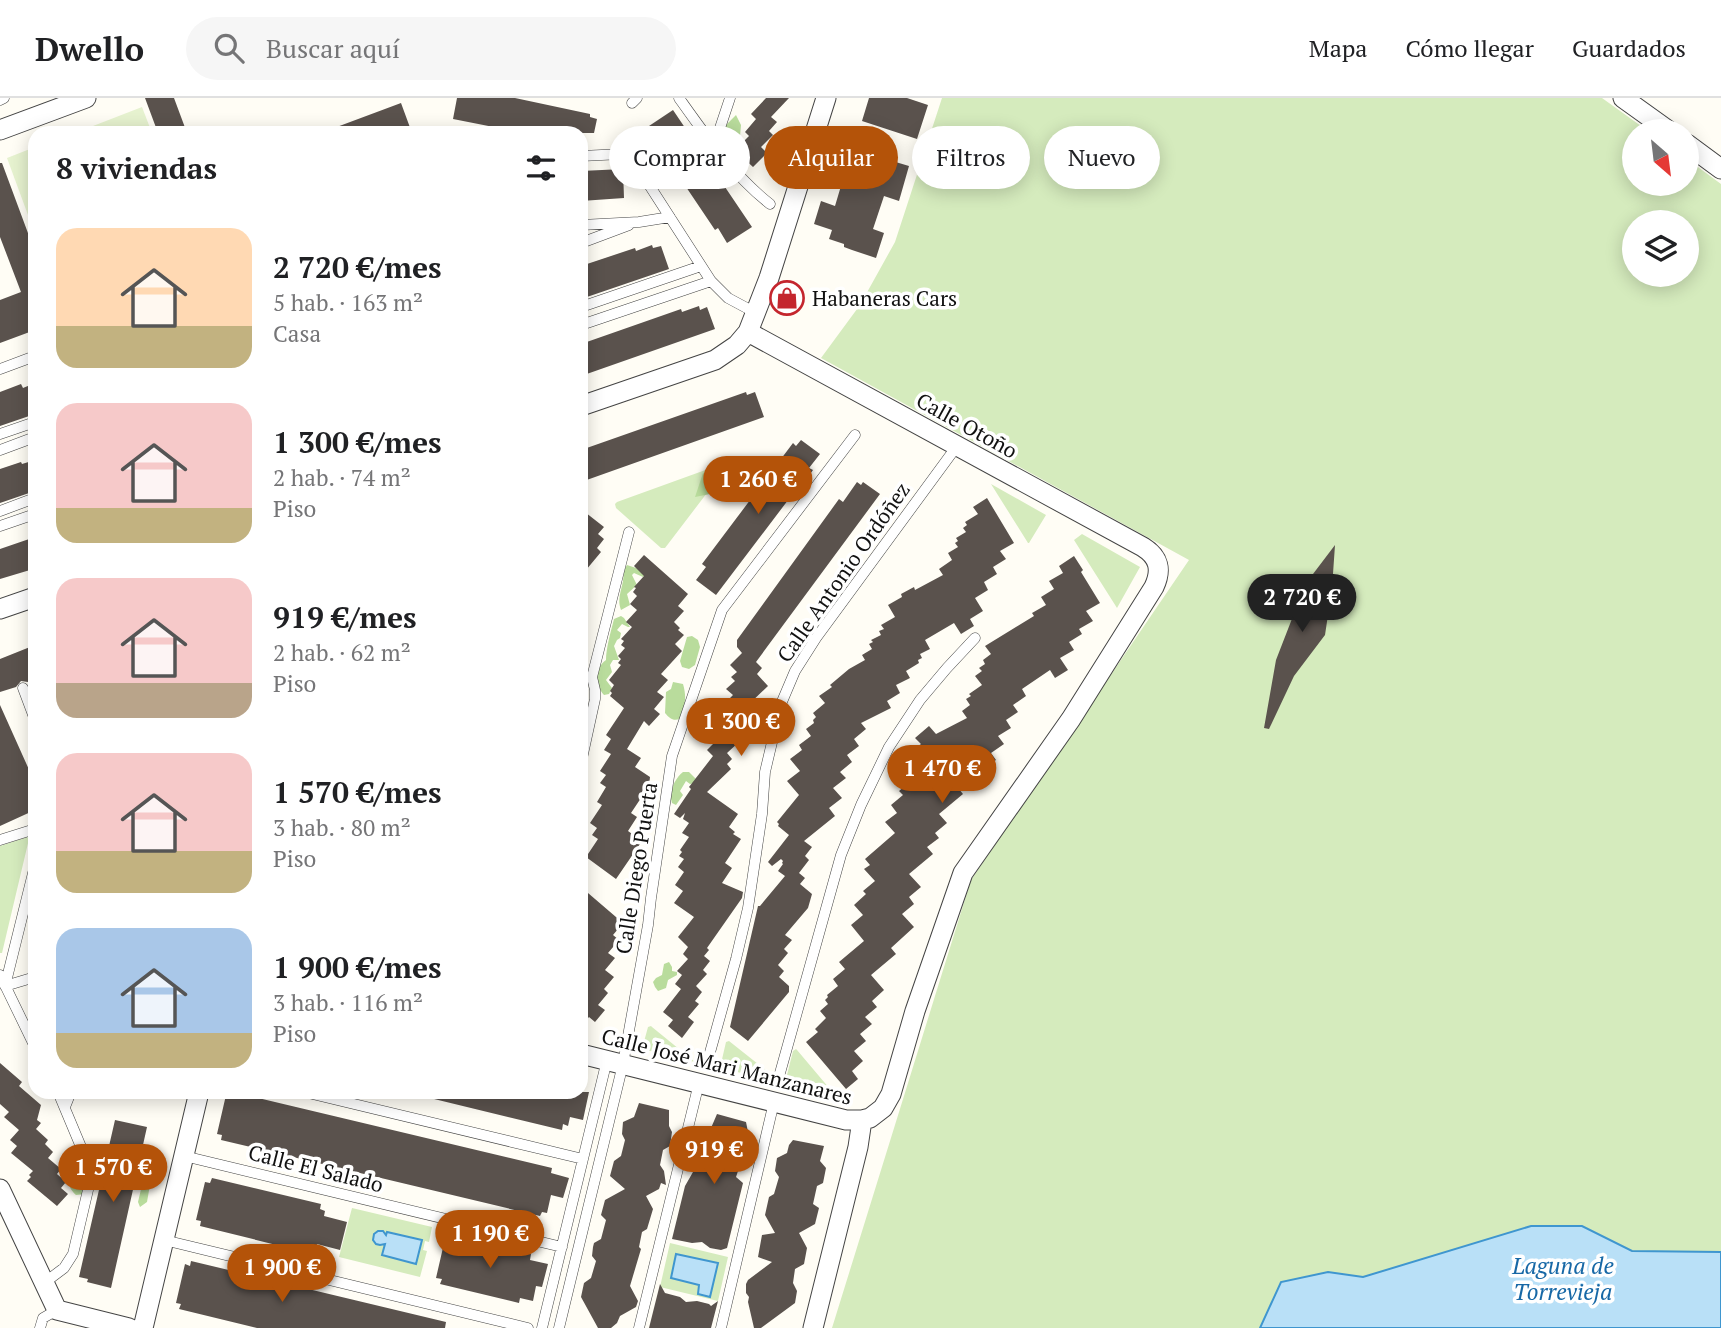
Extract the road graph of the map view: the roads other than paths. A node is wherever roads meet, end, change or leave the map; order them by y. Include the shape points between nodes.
1 (86, 98) edge
2 (679, 98) edge
3 (730, 98) edge
4 (826, 98) edge
5 (1623, 98) edge
6 (1652, 119) edge
7 (699, 126) edge
8 (721, 126) edge
9 (0, 130) edge
10 (1699, 153) edge
11 (588, 156) edge
12 (1721, 169) edge
13 (750, 185) edge
14 (770, 204) dead end
15 (670, 217) junction
16 (639, 222) junction
17 (588, 225) edge
18 (588, 240) edge
19 (701, 266) junction
20 (711, 281) junction
21 (588, 305) edge
22 (756, 313) junction
23 (588, 324) edge
24 (748, 332) junction
25 (28, 359) edge
26 (0, 369) edge
27 (588, 404) edge
28 (28, 424) edge
29 (0, 434) edge
30 (855, 435) dead end
31 (28, 440) edge
32 (957, 446) junction
33 (0, 450) edge
34 (28, 501) edge
35 (0, 511) edge
36 (28, 516) edge
37 (0, 526) edge
38 (629, 532) dead end
39 (28, 599) edge
40 (0, 609) edge
41 (975, 638) dead end
42 (23, 688) dead end
43 (28, 701) edge
44 (588, 728) edge
45 (28, 831) edge
46 (0, 840) edge
47 (28, 893) edge
48 (0, 975) edge
49 (28, 979) edge
50 (5, 986) junction
51 (28, 1033) edge
52 (588, 1056) edge
53 (709, 1056) dead end
54 (615, 1062) junction
55 (780, 1073) dead end
56 (699, 1083) junction
57 (61, 1099) edge
58 (68, 1099) edge
59 (197, 1099) edge
60 (333, 1099) edge
61 (775, 1102) junction
62 (65, 1107) junction
63 (862, 1121) junction
64 (184, 1156) junction
65 (583, 1159) junction
66 (0, 1189) edge
67 (164, 1240) junction
68 (562, 1247) junction
69 (44, 1283) junction
70 (57, 1311) junction
71 (40, 1328) edge
72 (129, 1328) edge
73 (143, 1328) edge
74 (528, 1328) edge
75 (542, 1328) edge
76 (559, 1328) edge
77 (639, 1328) edge
78 (721, 1328) edge
79 (813, 1328) edge

1 - 9 street
2 - 7 lane
3 - 8 lane
4 - 22 street
5 - 6 street
10 - 12 street
11 - 15 lane via 622,154 629,158
13 - 14 lane
15 - 16 lane
15 - 19 lane
16 - 17 lane
16 - 18 lane
19 - 20 lane
19 - 21 lane
20 - 22 lane via 728,298
20 - 23 lane
22 - 24 street
24 - 27 street via 715,359
24 - 32 street, Calle Otoño
25 - 26 lane
28 - 29 lane
30 - 54 lane, Calle Diego Puerta via 722,610 673,756 648,925
31 - 33 lane
32 - 53 lane, Calle Antonio Ordóñez via 816,638 781,704 765,772 748,908
32 - 63 street, Calle Otoño via 1143,547 1155,557 1159,572 1071,719 963,873 891,1094 877,1114
34 - 35 lane
36 - 37 lane
38 - 44 lane via 592,677 595,690
39 - 40 street
41 - 55 lane via 920,700 889,747 861,805 841,855
42 - 43 lane
45 - 46 lane
47 - 50 lane
48 - 50 lane
49 - 50 lane
50 - 51 lane
52 - 54 street, Calle José Mari Manzanares
54 - 56 street, Calle José Mari Manzanares
54 - 65 lane
54 - 76 lane
56 - 61 street, Calle José Mari Manzanares
56 - 77 lane
57 - 62 lane
58 - 62 lane
59 - 64 street
60 - 65 lane
61 - 63 street, Calle José Mari Manzanares
61 - 78 lane
62 - 69 lane via 90,1179 73,1254 64,1268
63 - 79 street
64 - 67 street
64 - 68 lane, Calle El Salado
65 - 68 lane
66 - 69 street
67 - 73 street
67 - 74 lane
68 - 75 lane
69 - 70 street
70 - 71 lane via 43,1318
70 - 72 street

